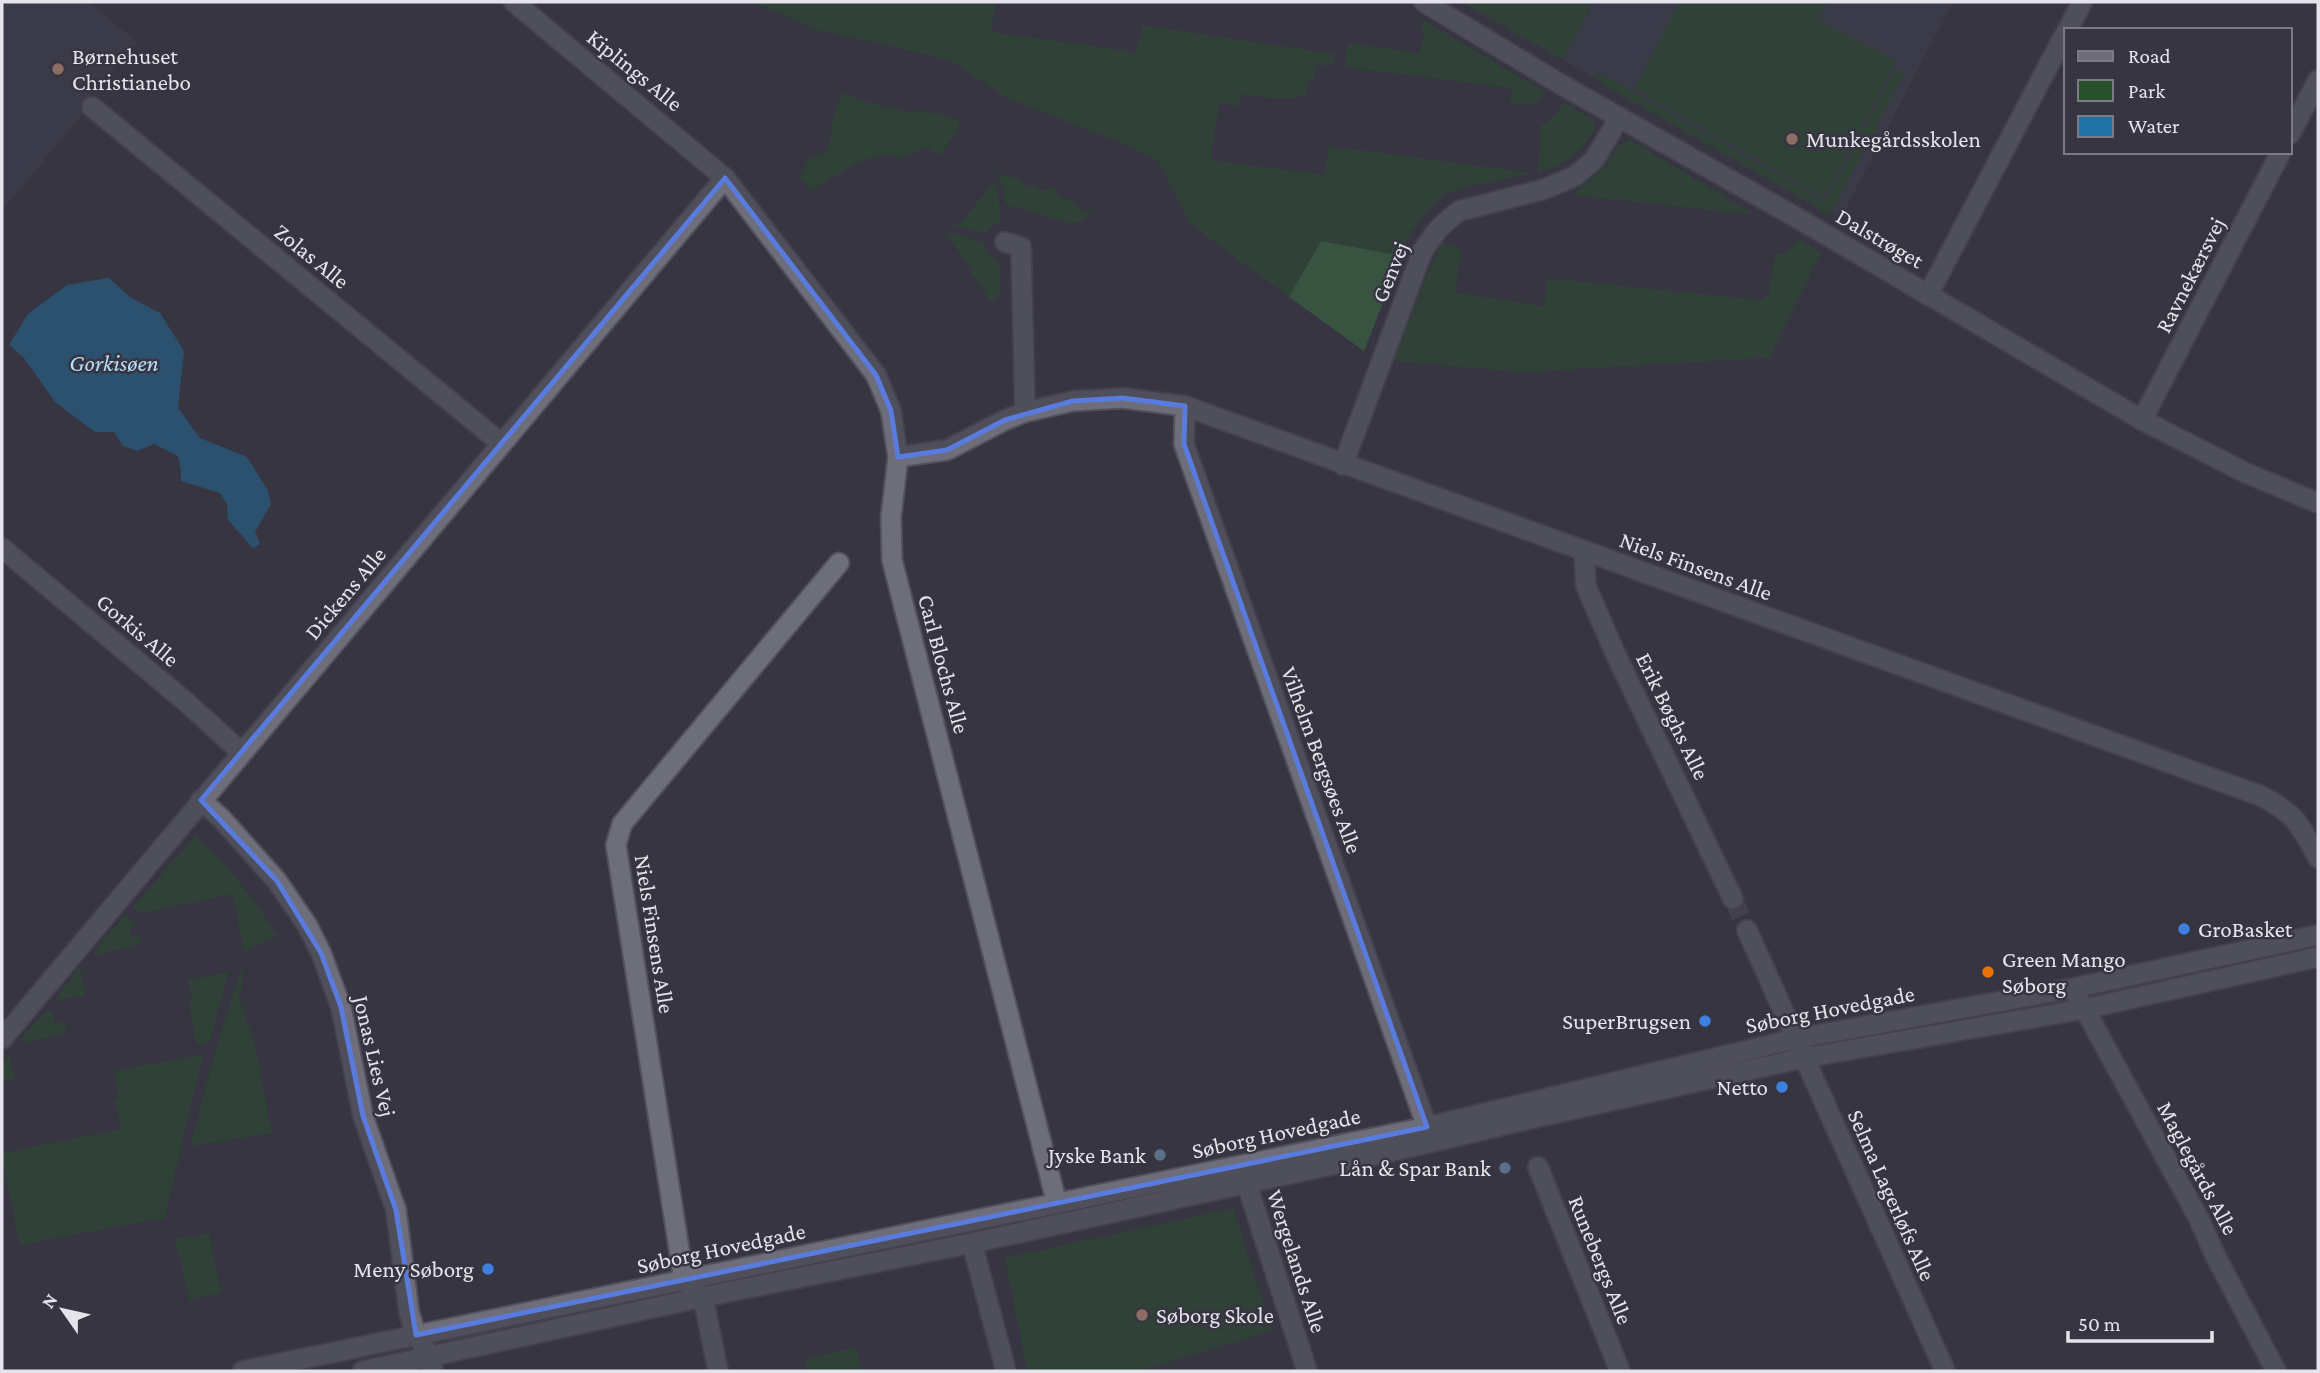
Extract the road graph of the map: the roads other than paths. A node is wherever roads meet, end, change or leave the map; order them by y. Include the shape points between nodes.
1 (514, 2) edge
2 (1424, 2) edge
3 (2082, 2) edge
4 (2069, 28) edge
5 (2064, 37) edge
6 (2318, 80) edge
7 (92, 107) dead end
8 (1619, 118) junction
9 (2292, 130) edge
10 (2280, 154) edge
11 (725, 178) junction
12 (1005, 242) dead end
13 (1928, 295) junction
14 (1185, 406) junction
15 (1025, 412) junction
16 (2142, 420) junction
17 (502, 444) junction
18 (898, 457) junction
19 (1343, 465) junction
20 (2318, 503) edge
21 (2, 548) edge
22 (1584, 551) junction
23 (839, 563) dead end
24 (241, 751) junction
25 (201, 800) junction
26 (2318, 858) edge
27 (1733, 899) tunnel mouth
28 (1748, 930) tunnel mouth
29 (2318, 935) edge
30 (2318, 957) edge
31 (2074, 988) junction
32 (2084, 1009) junction
33 (2, 1039) edge
34 (1795, 1039) junction
35 (1803, 1058) junction
36 (1427, 1127) junction
37 (1538, 1167) dead end
38 (1244, 1175) junction
39 (1058, 1204) junction
40 (972, 1243) junction
41 (684, 1281) junction
42 (703, 1297) junction
43 (416, 1335) junction
44 (431, 1364) edge
45 (243, 1371) edge
46 (363, 1371) edge
47 (718, 1371) edge
48 (1006, 1371) edge
49 (1307, 1371) edge
50 (1619, 1371) edge
51 (1945, 1371) edge
52 (2276, 1371) edge

1 - 11 street, Kiplings Alle
2 - 8 street, Dalstrøget
3 - 4 street
5 - 13 street
6 - 9 street
7 - 17 street, Zolas Alle
8 - 13 street, Dalstrøget
8 - 19 street, Genvej via 1594,160 1575,176 1545,189 1459,211 1439,228 1423,250
10 - 16 street, Ravnekærsvej
11 - 17 street, Dickens Alle
11 - 18 street, Carl Blochs Alle via 876,375 891,411
12 - 15 street via 1021,247
13 - 16 street, Dalstrøget
14 - 15 street, Niels Finsens Alle via 1123,398 1073,401
14 - 19 street, Niels Finsens Alle
14 - 36 street, Vilhelm Bergsøes Alle via 1184,444
15 - 18 street, Niels Finsens Alle via 947,450
16 - 20 street, Dalstrøget via 2246,473
17 - 24 street, Dickens Alle
18 - 39 street, Carl Blochs Alle via 892,560
19 - 22 street, Niels Finsens Alle
21 - 24 street, Gorkis Alle
22 - 26 street, Niels Finsens Alle via 2261,796 2300,824
22 - 27 street, Erik Bøghs Alle via 1586,586
23 - 41 street, Niels Finsens Alle via 622,824 616,845
24 - 25 street, Dickens Alle
25 - 33 street, Dickens Alle
25 - 43 street, Jonas Lies Vej via 277,881 321,953 341,1007 363,1116 396,1210
28 - 34 street
29 - 31 street, Søborg Hovedgade
30 - 32 street, Søborg Hovedgade
31 - 32 street, Maglegårds Alle
31 - 34 street, Søborg Hovedgade
32 - 35 street, Søborg Hovedgade
32 - 52 street, Maglegårds Alle
34 - 35 street, Selma Lagerløfs Alle
34 - 36 street, Søborg Hovedgade
35 - 38 street, Søborg Hovedgade via 1420,1146
35 - 51 street, Selma Lagerløfs Alle
36 - 38 street, Søborg Hovedgade
37 - 50 street, Runebergs Alle
38 - 39 street, Søborg Hovedgade
38 - 40 street, Søborg Hovedgade
38 - 49 street, Wergelands Alle
39 - 41 street, Søborg Hovedgade
40 - 42 street, Søborg Hovedgade
40 - 48 street
41 - 42 street
41 - 43 street, Søborg Hovedgade
42 - 44 street, Søborg Hovedgade
42 - 47 street
43 - 44 street, Jonas Lies Vej
43 - 45 street, Søborg Hovedgade
44 - 46 street, Søborg Hovedgade

